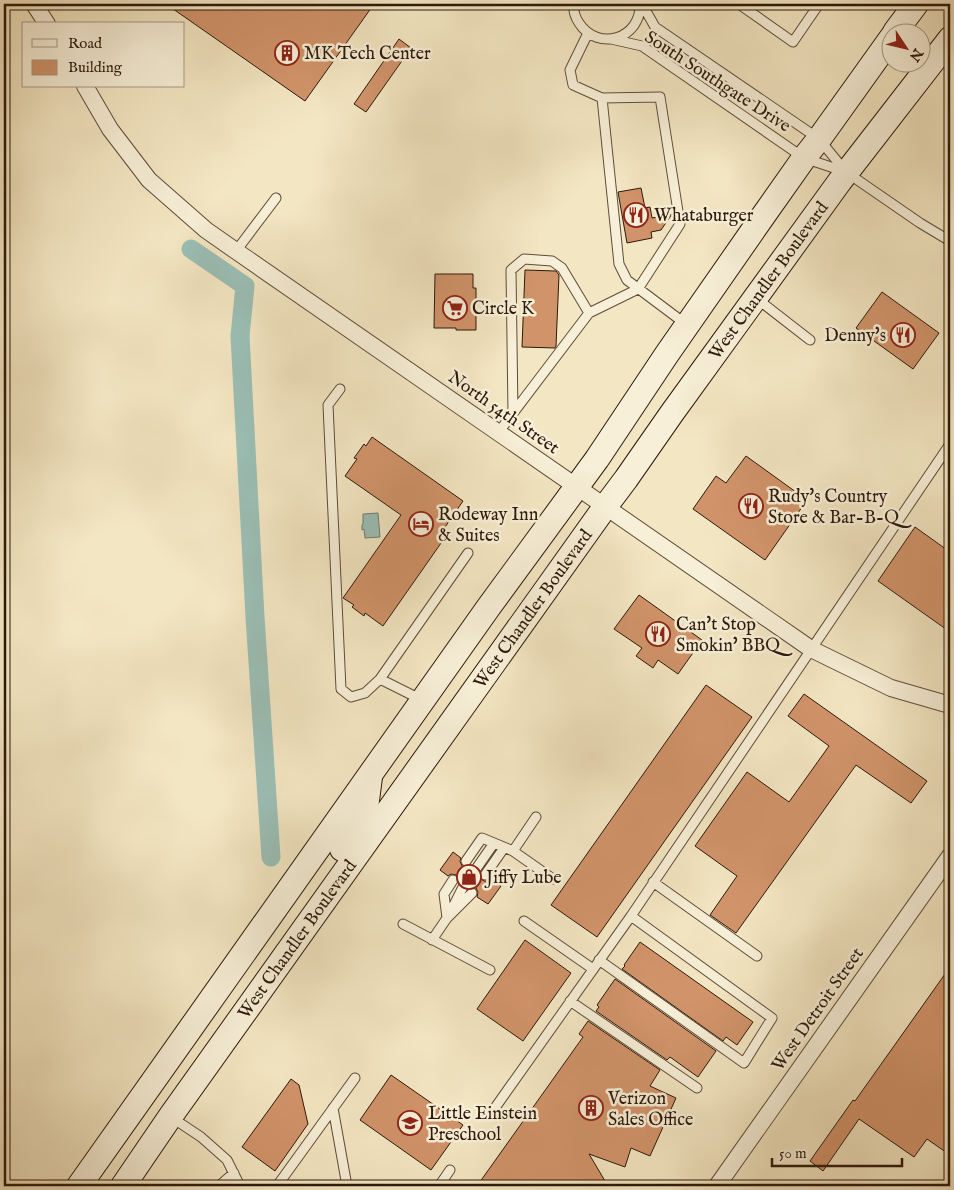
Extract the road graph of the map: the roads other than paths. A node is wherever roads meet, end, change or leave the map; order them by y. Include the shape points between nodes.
1 (34, 4) edge
2 (574, 4) edge
3 (641, 4) edge
4 (739, 4) edge
5 (819, 4) edge
6 (916, 4) edge
7 (47, 22) edge
8 (902, 22) edge
9 (588, 33) junction
10 (611, 39) junction
11 (950, 39) edge
12 (882, 51) edge
13 (86, 88) edge
14 (602, 98) junction
15 (819, 139) junction
16 (804, 158) junction
17 (846, 172) junction
18 (276, 198) dead end
19 (950, 241) edge
20 (236, 251) junction
21 (638, 289) junction
22 (756, 298) junction
23 (589, 313) junction
24 (687, 325) junction
25 (810, 340) dead end
26 (340, 389) dead end
27 (513, 413) junction
28 (498, 433) junction
29 (950, 444) edge
30 (576, 488) junction
31 (605, 507) junction
32 (468, 553) dead end
33 (811, 649) junction
34 (380, 679) junction
35 (423, 700) junction
36 (950, 705) edge
37 (370, 775) junction
38 (536, 818) dead end
39 (494, 843) junction
40 (508, 849) junction
41 (950, 856) edge
42 (466, 861) dead end
43 (476, 868) dead end
44 (485, 875) dead end
45 (553, 879) dead end
46 (453, 880) dead end
47 (653, 882) junction
48 (463, 887) dead end
49 (334, 888) junction
50 (472, 893) dead end
51 (631, 916) junction
52 (447, 918) junction
53 (524, 921) dead end
54 (403, 924) dead end
55 (432, 940) junction
56 (757, 956) dead end
57 (599, 960) junction
58 (593, 969) junction
59 (490, 970) dead end
60 (570, 1001) junction
61 (355, 1078) dead end
62 (697, 1088) dead end
63 (333, 1108) junction
64 (492, 1112) dead end
65 (170, 1117) junction
66 (450, 1170) dead end
67 (234, 1173) junction
68 (79, 1186) edge
69 (123, 1186) edge
70 (219, 1186) edge
71 (240, 1186) edge
72 (277, 1186) edge
73 (347, 1186) edge
74 (439, 1186) edge
75 (717, 1186) edge

1 - 7 street
2 - 9 lane via 576,18
3 - 10 lane, South Southgate Drive via 634,25
3 - 15 lane, South Southgate Drive via 655,27
4 - 5 lane via 793,42
6 - 8 main road
9 - 10 lane, South Southgate Drive
9 - 14 lane via 570,70 573,85
10 - 16 lane, South Southgate Drive via 642,46
11 - 17 main road, West Chandler Boulevard
12 - 15 main road, West Chandler Boulevard
13 - 20 street, North 54th Street via 110,129 149,180 206,230
14 - 21 lane via 619,264 627,280
14 - 21 lane via 660,97 680,224
15 - 16 main road, West Chandler Boulevard
15 - 17 lane, South Southgate Drive
16 - 17 lane, South Southgate Drive
16 - 24 main road, West Chandler Boulevard
17 - 19 lane
17 - 22 main road, West Chandler Boulevard
18 - 20 lane
20 - 28 street, North 54th Street
21 - 23 lane
21 - 24 lane
22 - 25 lane
22 - 31 main road, West Chandler Boulevard
23 - 27 lane
23 - 27 lane via 562,268 552,261 524,259 511,270
24 - 30 main road, West Chandler Boulevard
26 - 34 lane via 328,405 342,689 351,697 365,693
27 - 28 lane
28 - 30 street, North 54th Street
29 - 33 lane
30 - 31 street, North 54th Street
30 - 35 main road, West Chandler Boulevard
31 - 33 street, North 54th Street
31 - 49 main road, West Chandler Boulevard
32 - 34 lane
33 - 36 street, North 54th Street via 891,688
33 - 47 lane
34 - 35 lane
35 - 37 main road, West Chandler Boulevard
37 - 49 main road via 365,816 335,860
37 - 68 main road, West Chandler Boulevard
38 - 40 lane
39 - 40 lane
39 - 42 lane via 482,838
39 - 43 lane
40 - 44 lane
40 - 45 lane
41 - 75 street, West Detroit Street
46 - 52 lane via 444,894
47 - 51 lane
47 - 56 lane
48 - 52 lane
49 - 65 main road, West Chandler Boulevard
50 - 52 lane
51 - 57 lane
51 - 57 lane via 772,1018 744,1063
52 - 55 lane
53 - 58 lane
54 - 55 lane
55 - 59 lane
57 - 58 lane
58 - 60 lane
60 - 62 lane
60 - 64 lane
61 - 63 lane
63 - 72 lane
63 - 73 lane
65 - 67 lane via 228,1160
65 - 69 main road, West Chandler Boulevard
66 - 74 lane
67 - 70 lane
67 - 71 lane

